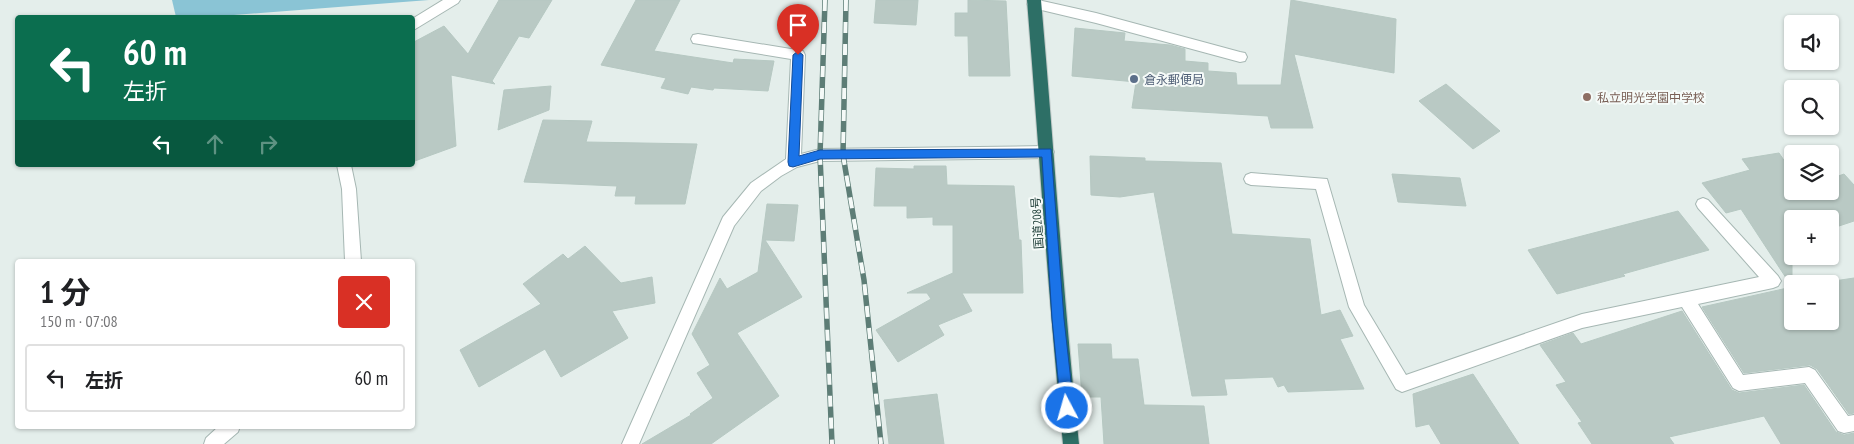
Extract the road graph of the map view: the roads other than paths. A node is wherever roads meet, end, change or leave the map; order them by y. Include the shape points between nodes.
1 (453, 0) edge
2 (1034, 2) edge
3 (415, 24) edge
4 (698, 39) dead end
5 (1240, 57) dead end
6 (1047, 152) junction
7 (793, 162) junction
8 (344, 167) edge
9 (1251, 179) dead end
10 (1703, 204) dead end
11 (353, 259) edge
12 (1686, 299) junction
13 (1854, 423) edge
14 (229, 429) edge
15 (212, 444) edge
16 (630, 444) edge
17 (1071, 444) edge

1 - 3 street
2 - 5 street
2 - 6 highway, 国道208号
4 - 7 street via 798,55
6 - 7 street via 820,155
6 - 17 highway, 国道208号 via 1058,319
7 - 16 street via 756,187 728,222
8 - 11 street via 349,189
9 - 12 street via 1322,184 1357,307 1402,384 1582,321
10 - 12 street via 1773,281
12 - 13 street via 1739,383 1809,375 1844,425
14 - 15 street

